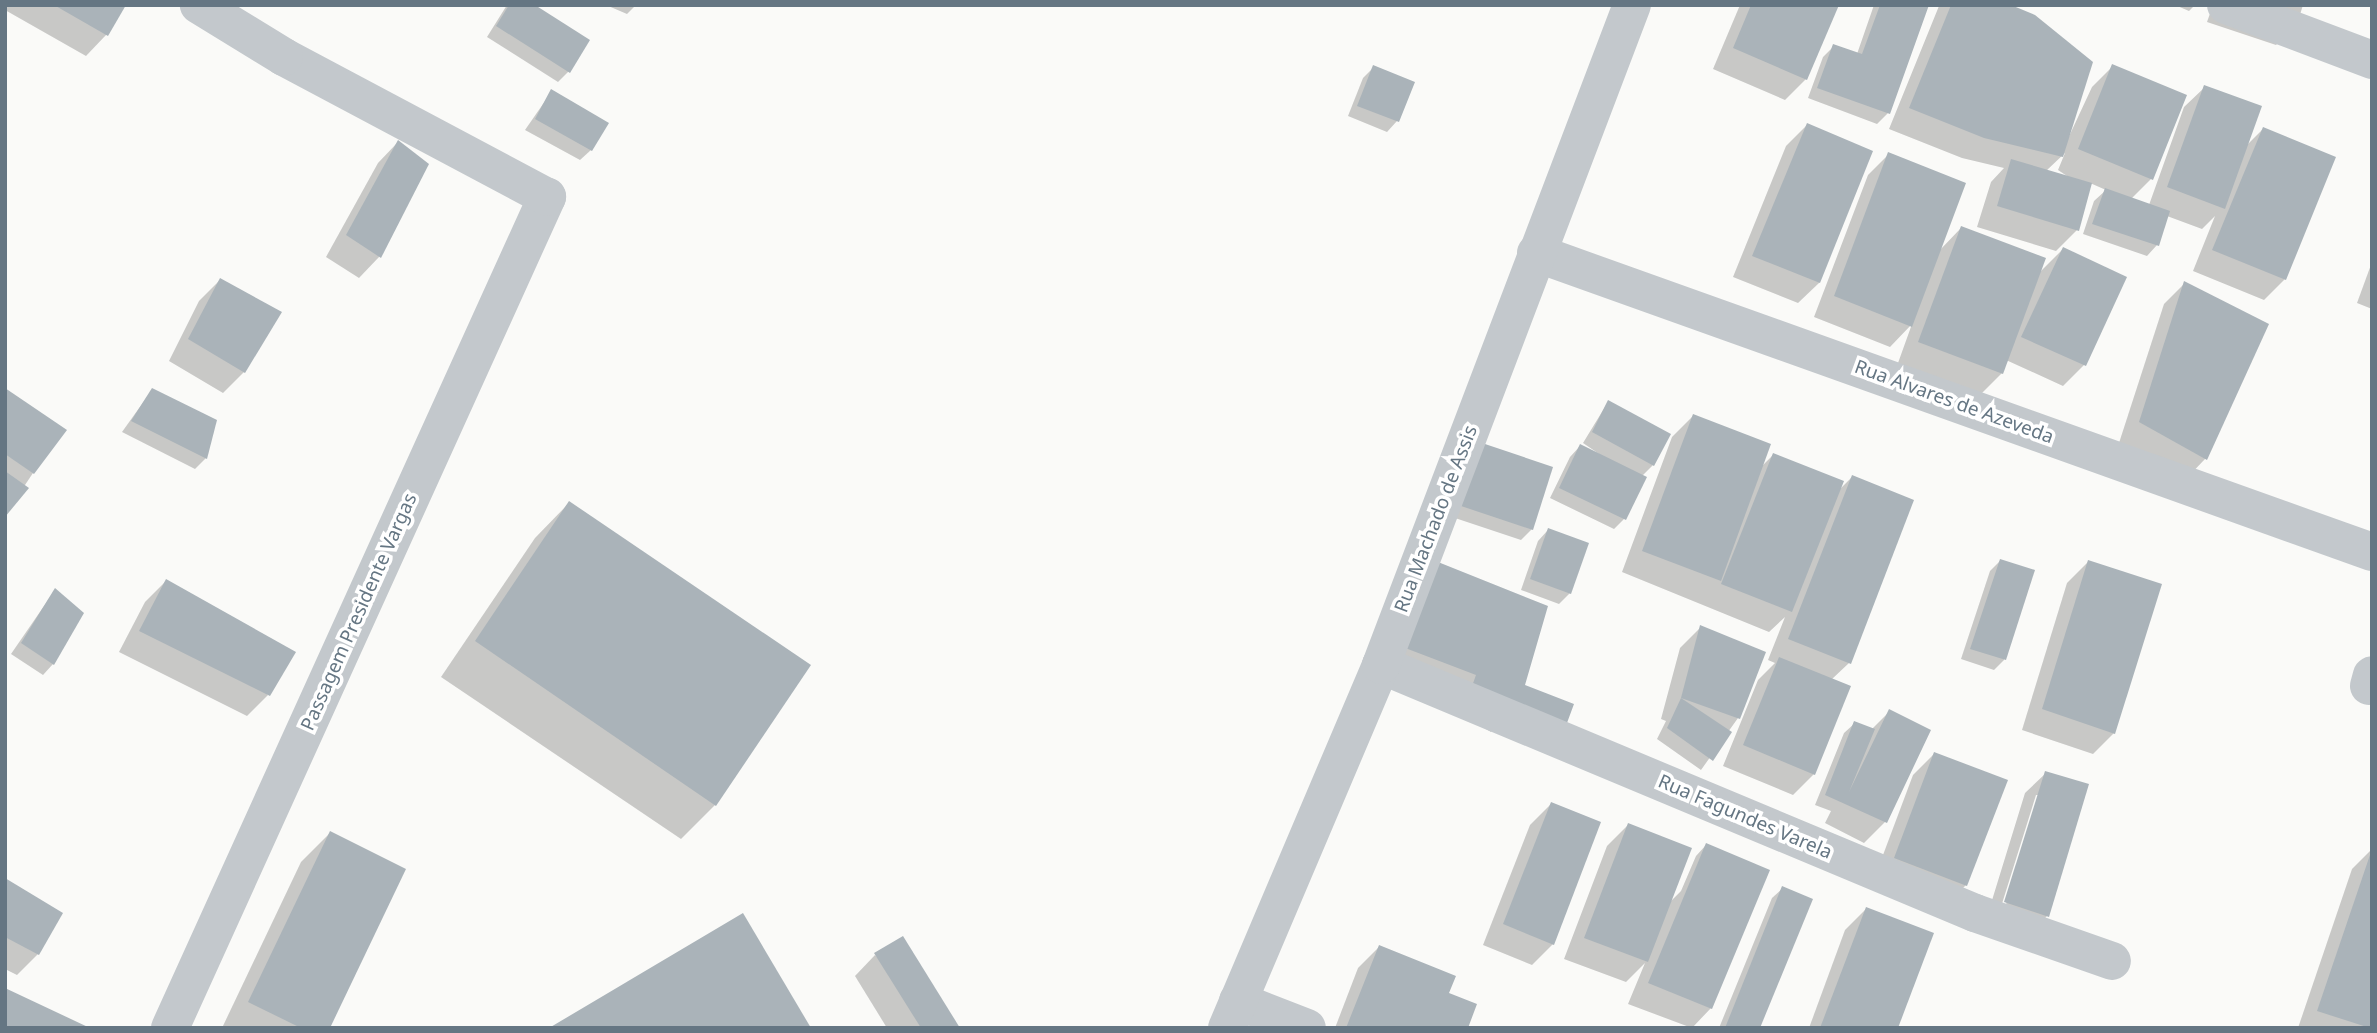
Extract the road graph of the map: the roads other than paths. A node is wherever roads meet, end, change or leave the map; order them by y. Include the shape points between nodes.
1 (199, 5) edge
2 (1632, 5) edge
3 (2226, 5) edge
4 (2372, 60) edge
5 (1536, 253) junction
6 (2372, 552) edge
7 (1381, 665) junction
8 (2112, 961) dead end
9 (1233, 1014) edge
10 (170, 1028) edge
11 (1307, 1028) edge

1 - 10 street, Passagem Presidente Vargas via 284,57 547,197
2 - 5 street, Rua Machado de Assis
3 - 4 street
5 - 6 street, Rua Alvares de Azeveda
5 - 7 street, Rua Machado de Assis
7 - 8 street, Rua Fagundes Varela via 1975,913
7 - 9 street, Rua Machado de Assis
9 - 11 street

